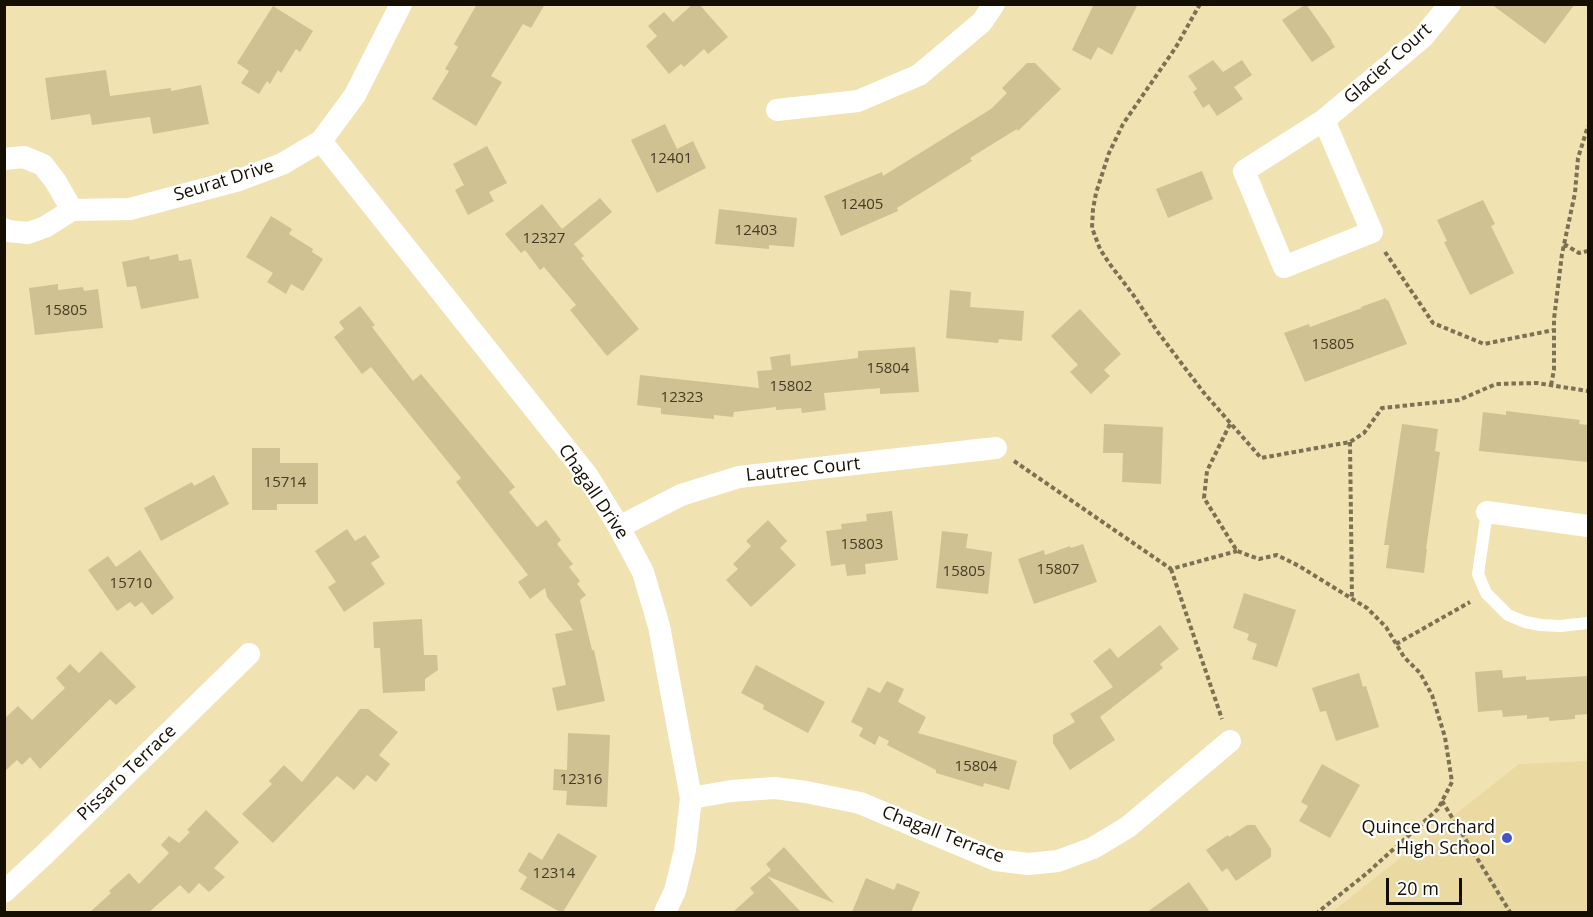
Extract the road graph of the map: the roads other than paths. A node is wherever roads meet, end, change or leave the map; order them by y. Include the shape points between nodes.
1 (401, 4) edge
2 (994, 4) edge
3 (1450, 4) edge
4 (777, 110) dead end
5 (1324, 120) junction
6 (321, 141) junction
7 (4, 159) edge
8 (72, 210) junction
9 (4, 229) edge
10 (996, 448) road end
11 (1487, 512) joint
12 (1588, 526) edge
13 (619, 527) junction
14 (1588, 623) edge
15 (249, 654) dead end
16 (1230, 741) road end
17 (692, 798) junction
18 (4, 892) edge
19 (665, 912) edge

1 - 6 street, Seurat Drive via 355,94
2 - 4 street via 982,22 919,75 858,101
3 - 5 street, Glacier Court via 1424,37
5 - 5 street, Glacier Court via 1244,171 1284,267 1372,232
6 - 8 street, Seurat Drive via 282,164 239,180 130,208
6 - 13 street, Chagall Drive via 587,475
7 - 8 street via 24,157 43,165
8 - 9 street via 28,233
10 - 13 street, Lautrec Court via 739,477 681,495
11 - 12 street
11 - 14 lane via 1478,574 1486,593 1508,615 1525,622 1541,626
13 - 17 street, Chagall Drive via 643,572 659,626
15 - 18 street, Pissaro Terrace
16 - 17 street, Chagall Terrace via 1128,827 1093,848 1058,861 1028,864 996,860 860,803 806,792 775,788
17 - 19 street, Chagall Drive via 685,850 675,891

